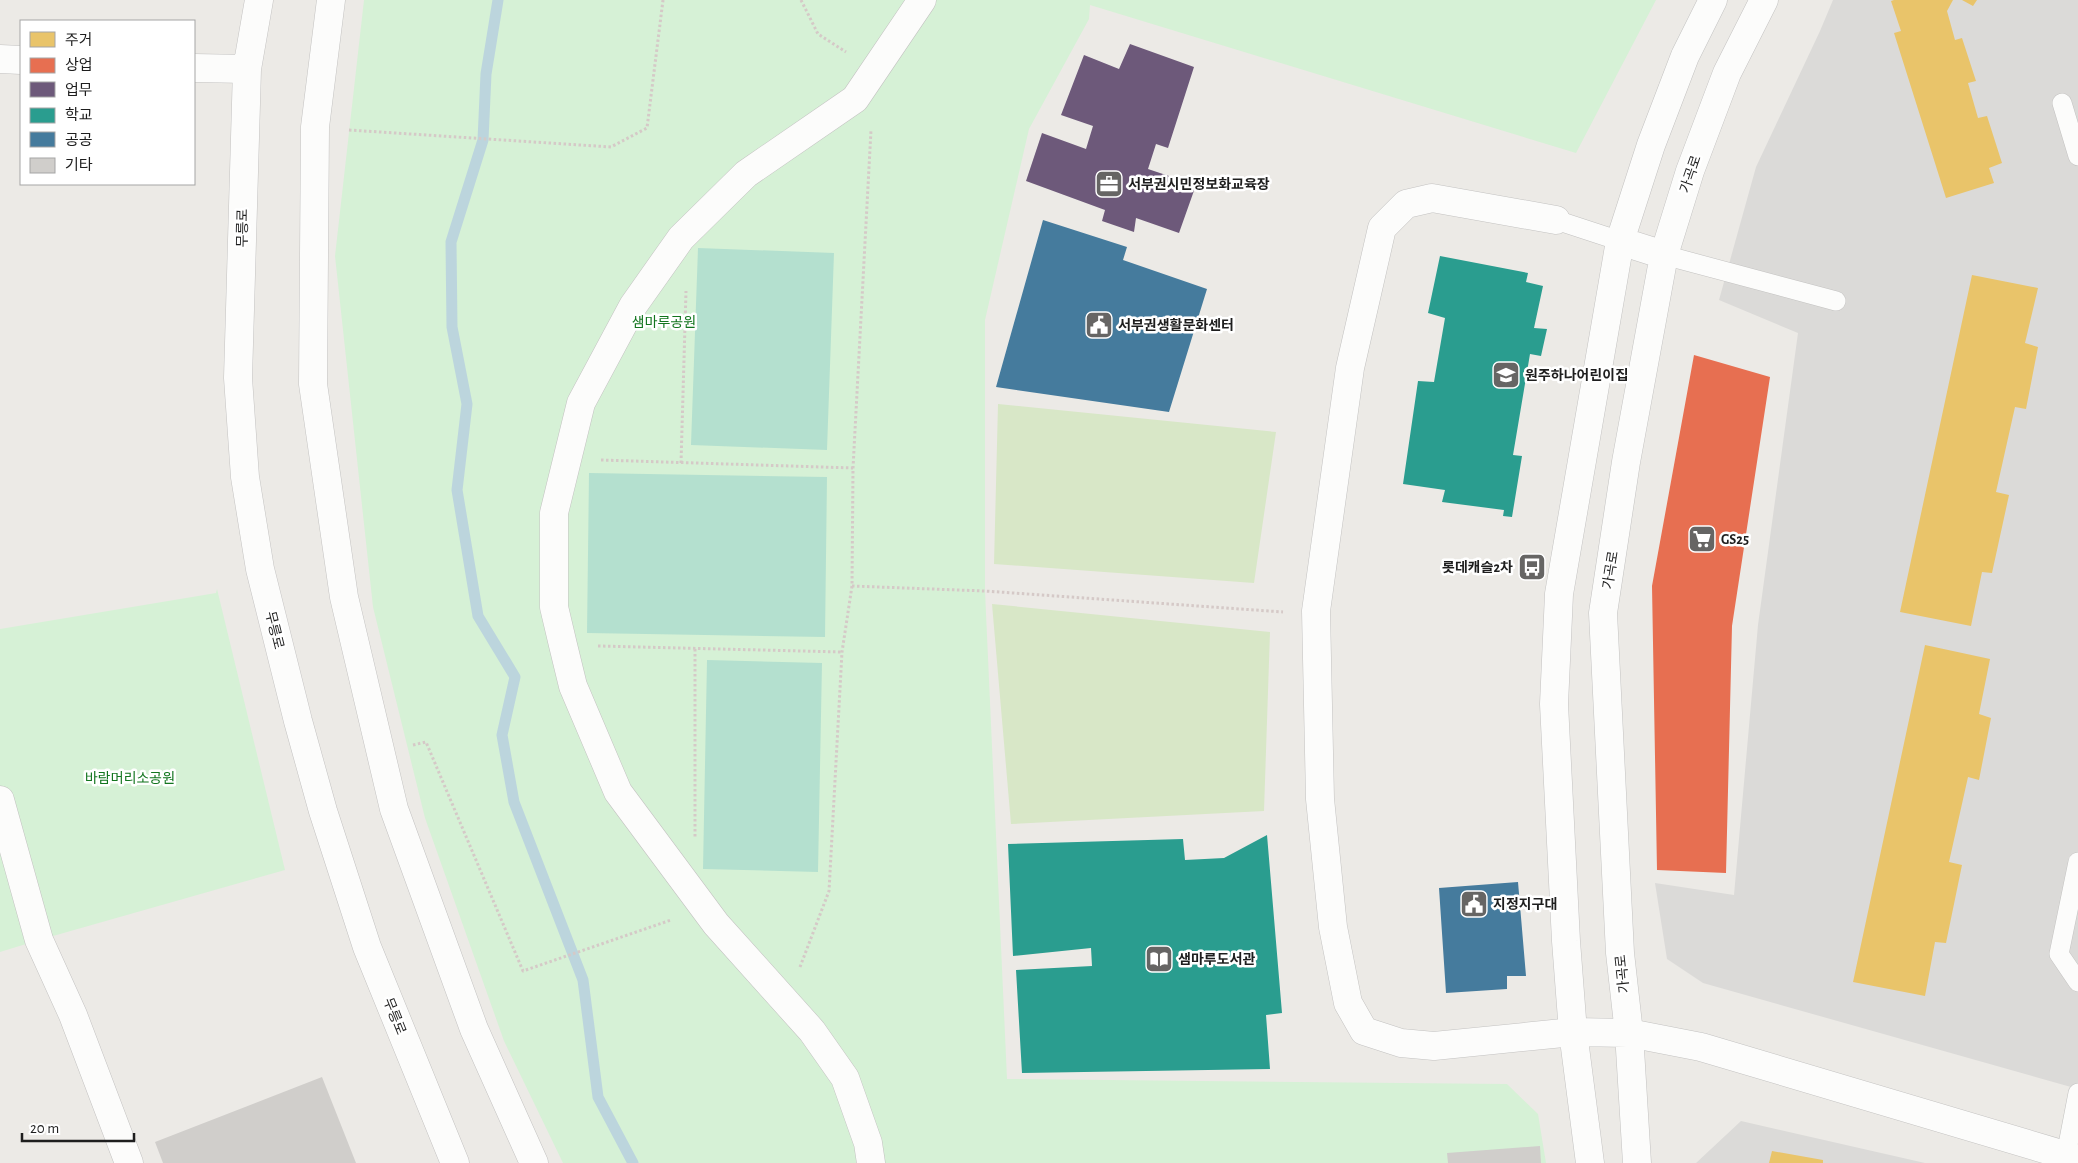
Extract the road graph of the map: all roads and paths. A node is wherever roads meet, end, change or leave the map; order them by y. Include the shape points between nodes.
1 (259, 0) edge
2 (331, 0) edge
3 (663, 0) edge
4 (800, 0) edge
5 (922, 0) edge
6 (1713, 0) edge
7 (1764, 0) edge
8 (0, 59) edge
9 (20, 60) edge
10 (195, 68) edge
11 (247, 69) junction
12 (874, 71) junction
13 (2062, 103) dead end
14 (344, 130) dead end
15 (2078, 156) edge
16 (1556, 220) joint
17 (1620, 241) junction
18 (1664, 255) junction
19 (686, 289) dead end
20 (1836, 301) dead end
21 (567, 459) junction
22 (681, 463) junction
23 (853, 468) junction
24 (852, 586) junction
25 (1288, 612) dead end
26 (563, 645) junction
27 (695, 649) junction
28 (842, 652) junction
29 (410, 746) dead end
30 (0, 800) edge
31 (2078, 862) edge
32 (695, 896) junction
33 (651, 926) dead end
34 (2078, 982) edge
35 (787, 1003) junction
36 (1573, 1032) junction
37 (1628, 1033) junction
38 (2078, 1093) edge
39 (2072, 1157) edge
40 (129, 1163) edge
41 (455, 1163) edge
42 (534, 1163) edge
43 (871, 1163) edge
44 (1590, 1163) edge
45 (1637, 1163) edge

1 - 11 street, 무릉로
2 - 42 street via 315,127 313,384 344,597 394,809 474,1029
3 - 14 path via 647,128 611,148
4 - 12 path via 818,34
5 - 12 street
6 - 17 street via 1685,56 1651,145
7 - 18 street, 가곡로 via 1727,72
8 - 9 street
10 - 11 street
11 - 41 street, 무릉로 via 238,378 245,477 260,569 300,730 367,947
12 - 21 street via 855,99 746,174 680,238 633,306 581,403
12 - 23 path
13 - 15 lane
16 - 17 lane
16 - 36 street via 1432,198 1406,204 1382,228 1350,368 1316,611 1320,799 1333,927 1348,1003 1364,1031 1401,1043 1434,1046
17 - 18 street
17 - 36 street via 1559,594 1554,704 1566,957
18 - 20 lane
18 - 37 street, 가곡로 via 1626,462 1603,612 1620,953
19 - 22 path
21 - 22 path
21 - 26 street via 554,513 554,606
22 - 23 path
23 - 24 path
24 - 25 path via 984,591
24 - 28 path
26 - 27 path
26 - 32 street via 573,686 618,792
27 - 28 path
27 - 32 path
28 - 35 path via 829,891
29 - 33 path via 426,742 523,971
30 - 40 street via 39,940 73,1015
31 - 34 lane via 2059,954
32 - 35 street
35 - 43 street via 812,1031 845,1078 868,1143
36 - 37 street
36 - 44 street
37 - 39 street via 1701,1047
37 - 45 street, 가곡로
38 - 39 lane

